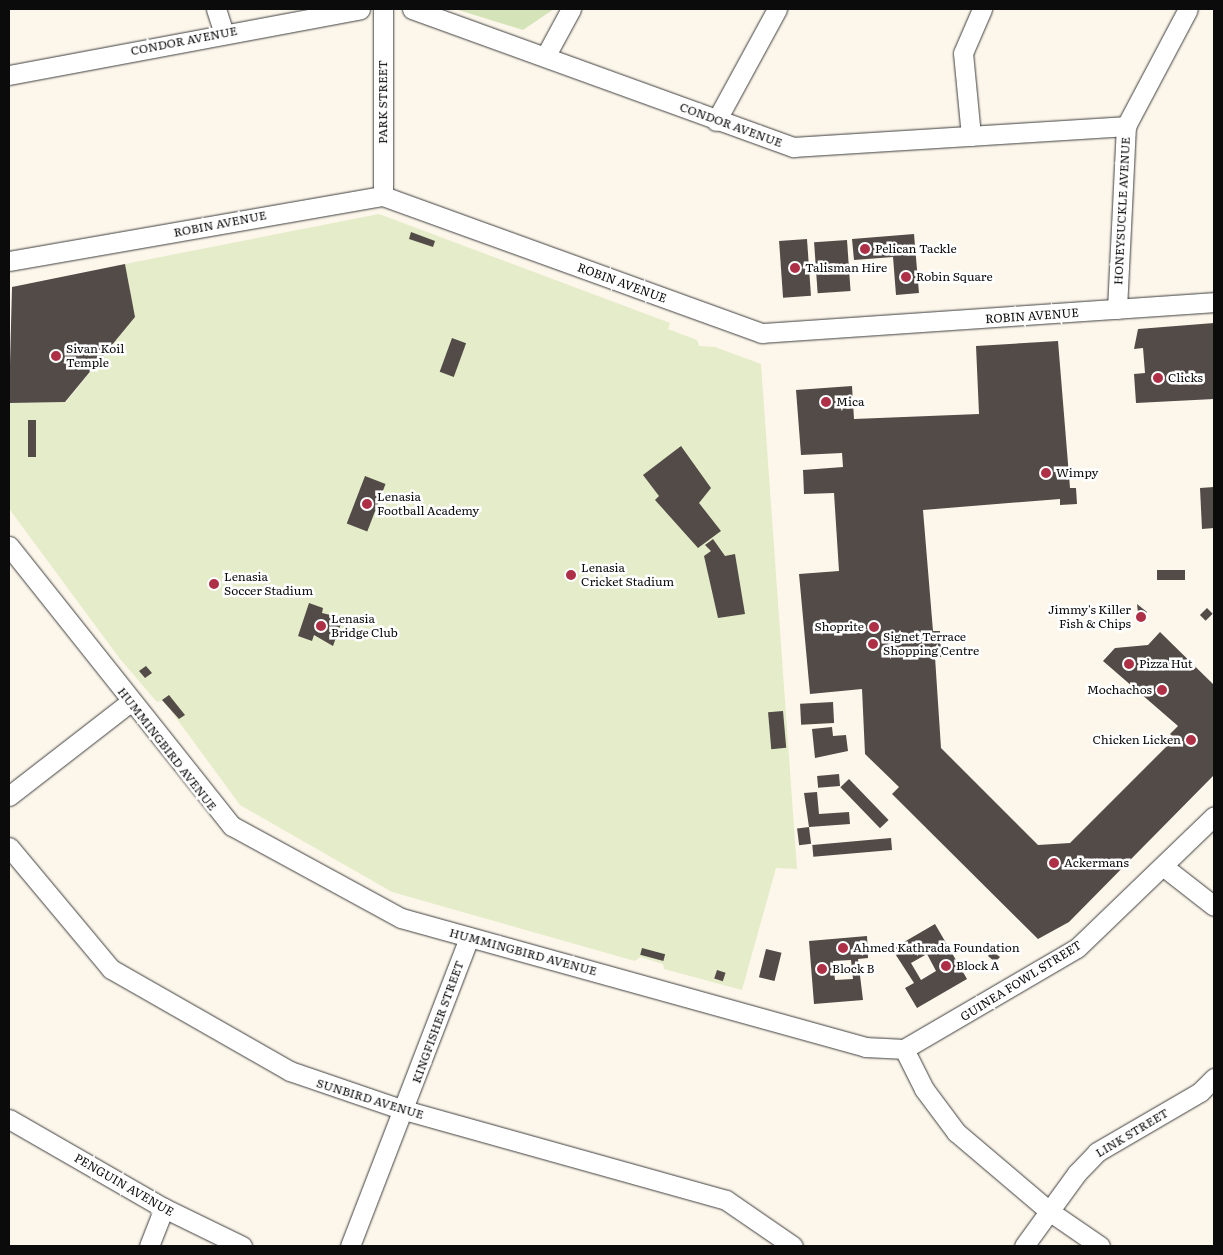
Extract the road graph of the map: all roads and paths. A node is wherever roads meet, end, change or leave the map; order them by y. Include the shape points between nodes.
1 (216, 9) edge
2 (360, 9) edge
3 (383, 9) edge
4 (412, 9) edge
5 (571, 9) edge
6 (777, 9) edge
7 (982, 9) edge
8 (1188, 9) edge
9 (224, 33) junction
10 (545, 57) junction
11 (9, 76) edge
12 (716, 121) junction
13 (1126, 126) junction
14 (971, 136) junction
15 (383, 196) junction
16 (41, 258) junction
17 (9, 261) edge
18 (9, 273) edge
19 (1214, 302) edge
20 (1117, 309) junction
21 (9, 546) edge
22 (130, 702) junction
23 (9, 796) edge
24 (1214, 816) edge
25 (9, 847) edge
26 (1164, 866) junction
27 (1214, 906) edge
28 (469, 937) junction
29 (904, 1049) junction
30 (1214, 1078) edge
31 (1207, 1097) edge
32 (404, 1110) junction
33 (9, 1119) edge
34 (164, 1208) junction
35 (1049, 1211) junction
36 (149, 1246) edge
37 (242, 1246) edge
38 (350, 1246) edge
39 (793, 1246) edge
40 (1024, 1246) edge
41 (1100, 1246) edge

1 - 9 street
2 - 9 street, CONDOR AVENUE
3 - 15 street, PARK STREET
4 - 10 street, CONDOR AVENUE
5 - 10 street
6 - 12 street
7 - 14 street via 963,53
8 - 13 street, HONEYSUCKLE AVENUE
9 - 11 street, CONDOR AVENUE
10 - 12 street, CONDOR AVENUE
12 - 14 street, CONDOR AVENUE via 794,147
13 - 14 street, CONDOR AVENUE
13 - 20 street, HONEYSUCKLE AVENUE
15 - 16 street, ROBIN AVENUE
15 - 20 street, ROBIN AVENUE via 762,333
16 - 17 street, ROBIN AVENUE
16 - 18 street, ROBIN AVENUE
19 - 20 street, ROBIN AVENUE
21 - 22 street, HUMMINGBIRD AVENUE
22 - 23 street
22 - 28 street, HUMMINGBIRD AVENUE via 232,826 383,911
24 - 26 street, GUINEA FOWL STREET
25 - 32 street, SUNBIRD AVENUE via 111,969 290,1072
26 - 27 street
26 - 29 street, GUINEA FOWL STREET via 1078,948
28 - 29 street, HUMMINGBIRD AVENUE via 865,1047
28 - 32 street, KINGFISHER STREET
29 - 35 street via 924,1089 956,1132
30 - 31 street, LINK STREET
31 - 35 street, LINK STREET via 1097,1152
32 - 38 street, KINGFISHER STREET
32 - 39 street, SUNBIRD AVENUE via 726,1200
33 - 34 street, PENGUIN AVENUE
34 - 36 street
34 - 37 street, PENGUIN AVENUE
35 - 40 street, LINK STREET
35 - 41 street

